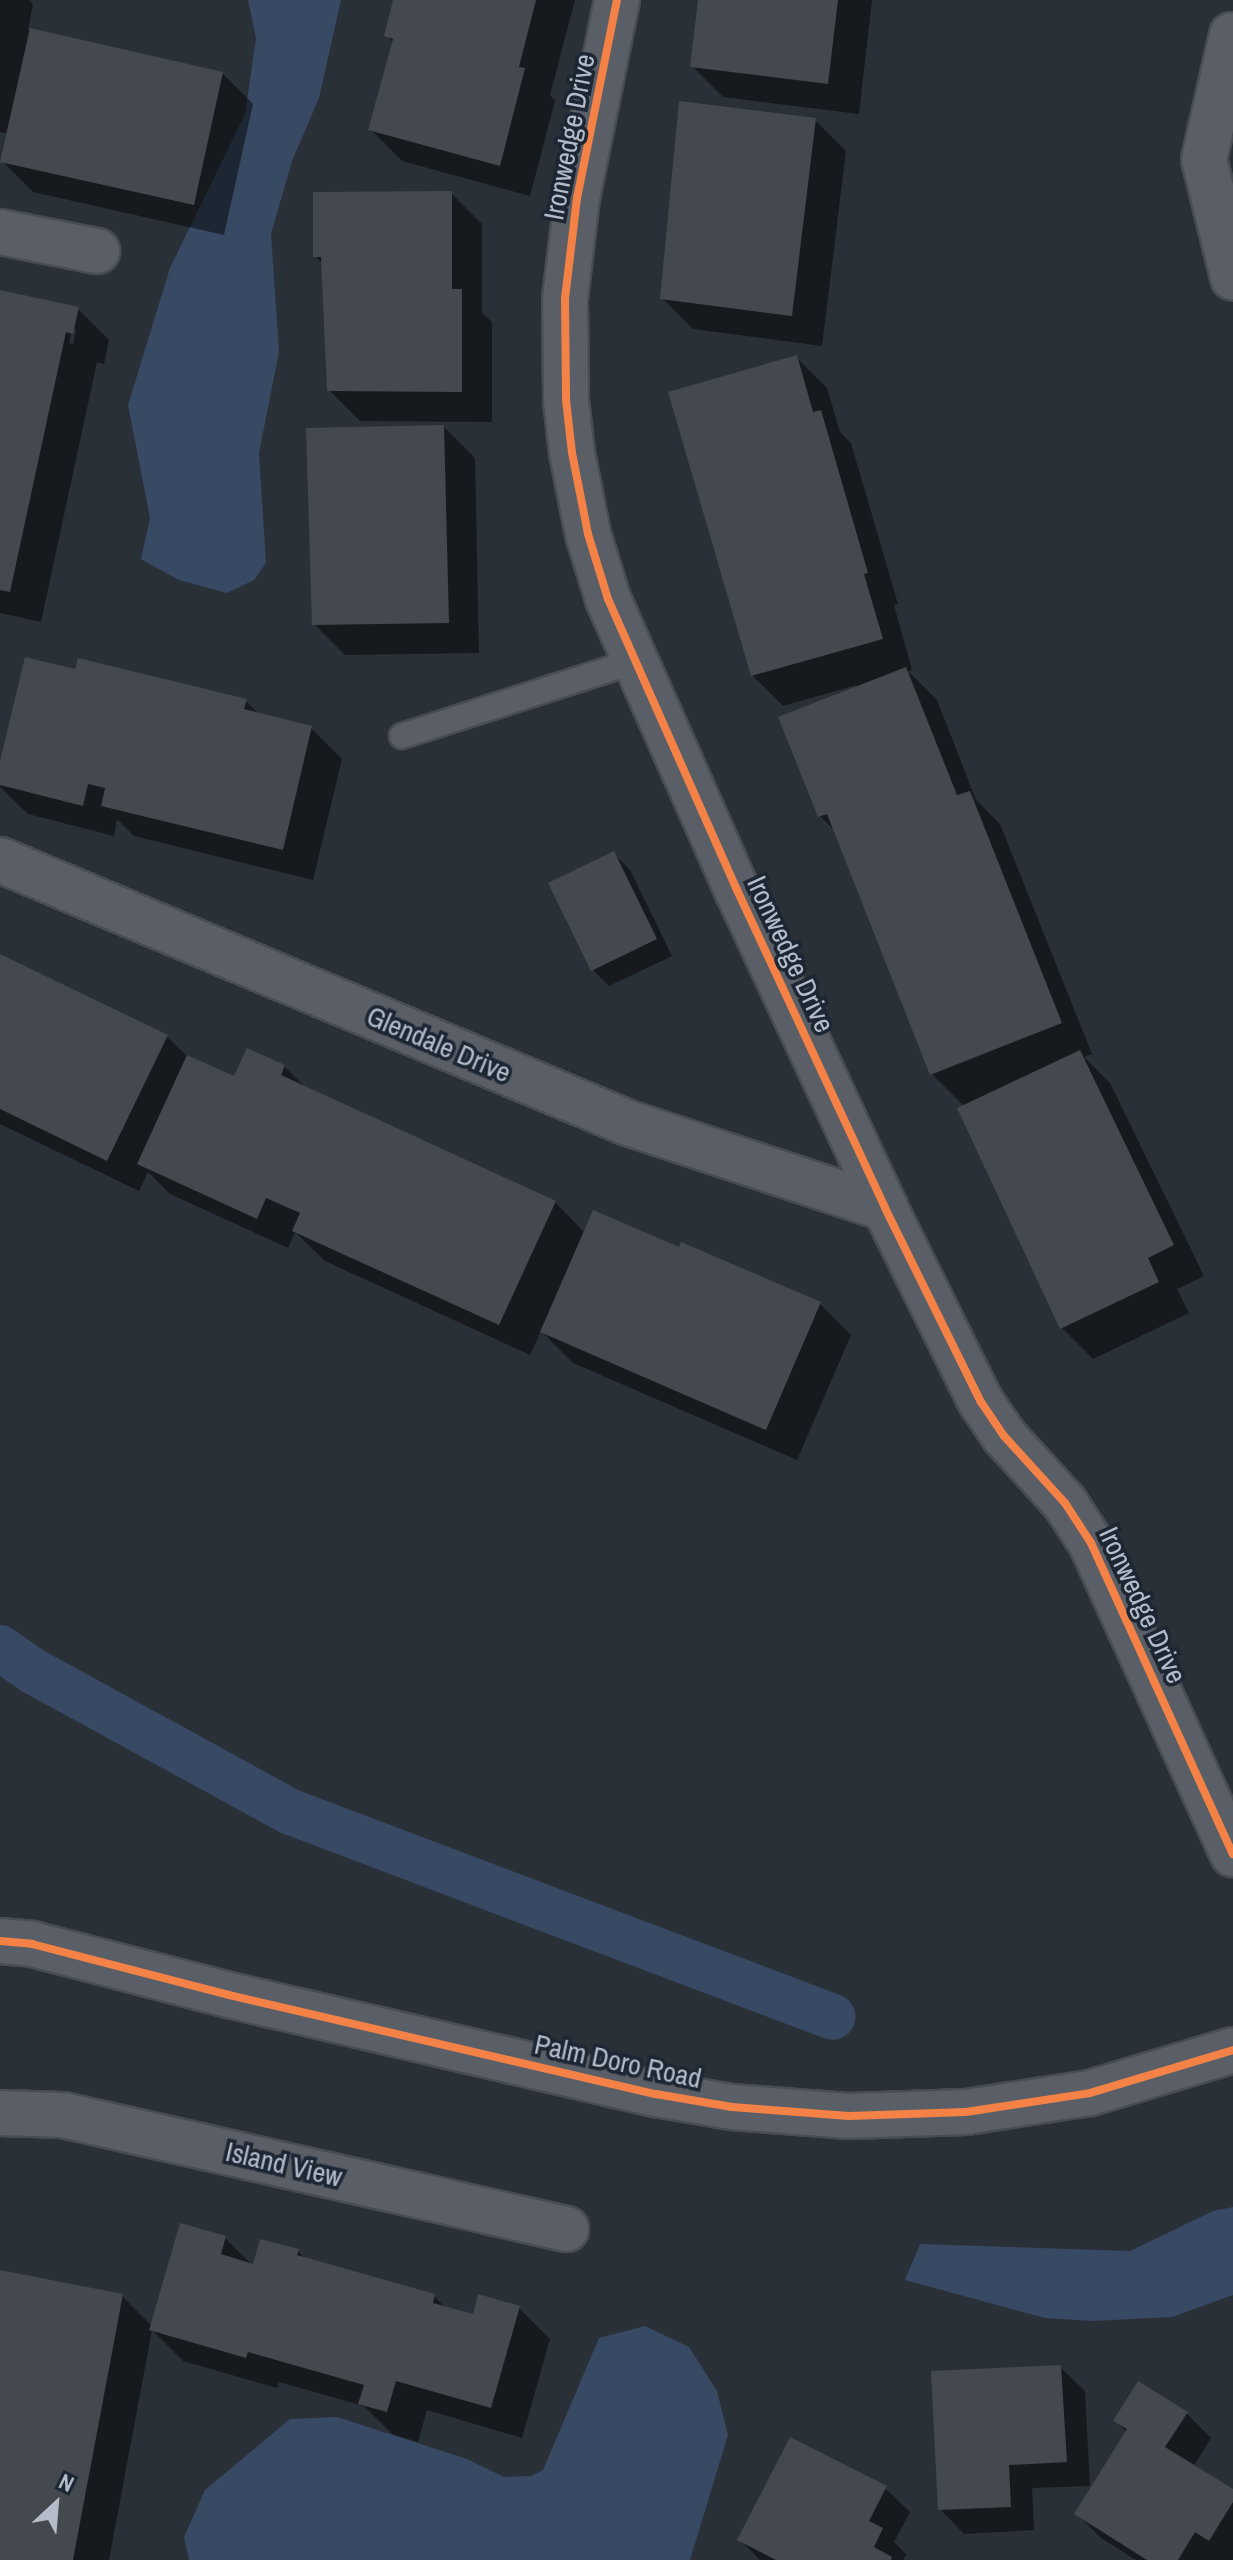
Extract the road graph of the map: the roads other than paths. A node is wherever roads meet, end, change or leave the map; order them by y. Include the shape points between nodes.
1 (617, 0) edge
2 (1232, 35) edge
3 (0, 232) edge
4 (97, 251) dead end
5 (1233, 277) edge
6 (633, 662) junction
7 (402, 736) dead end
8 (0, 860) edge
9 (885, 1208) junction
10 (1233, 1854) edge
11 (0, 1941) edge
12 (1233, 2050) edge
13 (0, 2113) edge
14 (566, 2229) dead end

1 - 6 street, Ironwedge Drive via 577,198 565,299 566,400 588,534
2 - 5 street via 1204,159
3 - 4 street
6 - 7 lane
6 - 9 street, Ironwedge Drive
8 - 9 street, Glendale Drive via 628,1123
9 - 10 street, Ironwedge Drive via 990,1418 1065,1503 1091,1543
11 - 12 street, Palm Doro Road via 32,1944 229,1995 732,2107 849,2116 966,2112 1090,2093
13 - 14 street, Island View via 63,2115

